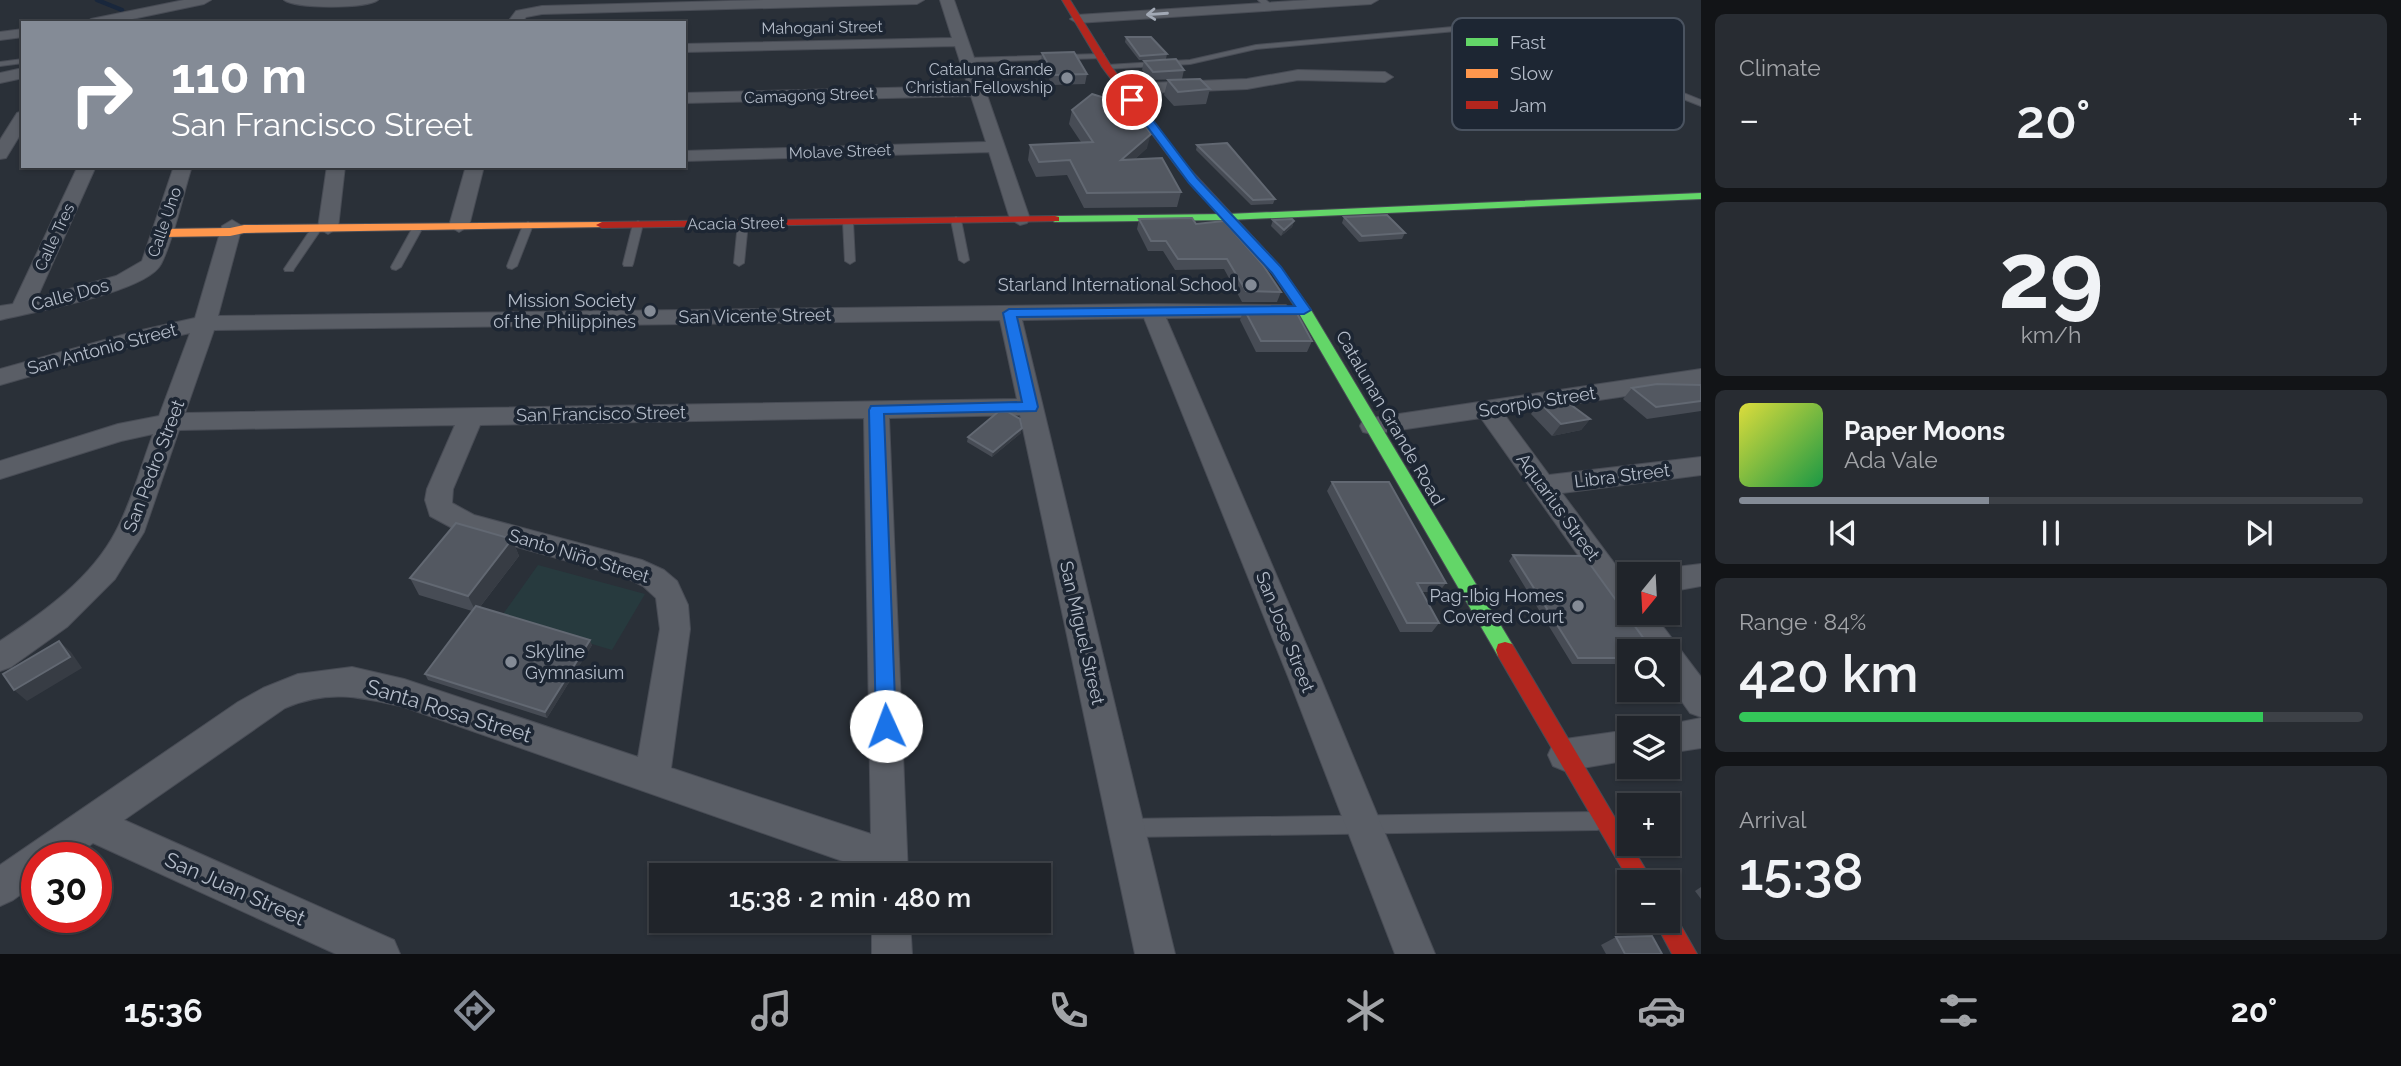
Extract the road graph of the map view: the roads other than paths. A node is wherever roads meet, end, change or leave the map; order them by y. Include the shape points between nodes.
1 (204, 0) edge
2 (290, 0) edge
3 (370, 0) edge
4 (917, 0) edge
5 (947, 0) edge
6 (1066, 0) edge
7 (1115, 0) edge
8 (1371, 0) edge
9 (1266, 3) edge
10 (1126, 16) junction
11 (518, 18) edge
12 (1077, 19) junction
13 (101, 21) edge
14 (1452, 29) edge
15 (21, 33) edge
16 (0, 36) edge
17 (961, 41) junction
18 (686, 48) edge
19 (967, 60) junction
20 (21, 61) edge
21 (1104, 62) junction
22 (0, 64) edge
23 (21, 73) edge
24 (1385, 77) dead end
25 (0, 78) edge
26 (1124, 89) junction
27 (977, 90) junction
28 (1684, 96) edge
29 (686, 99) edge
30 (1701, 103) edge
31 (21, 119) edge
32 (995, 147) junction
33 (0, 154) edge
34 (686, 156) edge
35 (86, 168) edge
36 (182, 168) edge
37 (336, 168) edge
38 (474, 168) edge
39 (1701, 196) edge
40 (1227, 217) junction
41 (1020, 219) junction
42 (956, 220) junction
43 (848, 222) junction
44 (743, 223) junction
45 (638, 224) junction
46 (528, 225) junction
47 (459, 226) junction
48 (418, 227) junction
49 (322, 228) junction
50 (235, 229) junction
51 (162, 230) junction
52 (964, 260) dead end
53 (850, 261) dead end
54 (739, 263) dead end
55 (628, 264) dead end
56 (512, 266) dead end
57 (396, 267) dead end
58 (289, 268) dead end
59 (139, 275) joint
60 (22, 307) junction
61 (1304, 310) junction
62 (1152, 311) junction
63 (0, 313) edge
64 (1009, 313) junction
65 (205, 323) junction
66 (0, 377) edge
67 (1701, 377) edge
68 (1031, 407) junction
69 (1487, 409) junction
70 (876, 410) junction
71 (471, 417) junction
72 (171, 422) junction
73 (1372, 426) junction
74 (1701, 466) edge
75 (0, 470) edge
76 (1542, 486) junction
77 (1701, 575) edge
78 (1680, 578) edge
79 (1617, 582) edge
80 (0, 658) edge
81 (1680, 674) edge
82 (1701, 703) edge
83 (1701, 733) edge
84 (1680, 736) edge
85 (1617, 747) edge
86 (1565, 755) junction
87 (652, 777) junction
88 (1605, 821) junction
89 (90, 823) junction
90 (1363, 825) junction
91 (1126, 828) junction
92 (63, 842) edge
93 (879, 863) edge
94 (890, 863) edge
95 (1635, 870) edge
96 (21, 872) edge
97 (0, 887) edge
98 (891, 933) edge
99 (1673, 933) edge
100 (380, 954) edge
101 (892, 954) edge
102 (1155, 954) edge
103 (1415, 954) edge
104 (1685, 954) edge

1 - 13 street
2 - 3 street
4 - 11 street via 542,10
5 - 17 street
6 - 12 street, Catalunan Grande Road
7 - 10 street
8 - 9 street
9 -> 10 street
10 - 12 street
12 - 21 street, Catalunan Grande Road
14 - 21 lane via 1256,47 1190,62
15 - 16 street
17 - 18 street, Mahogani Street
17 - 19 street
19 - 21 lane
19 - 27 street
20 - 22 lane
21 - 26 street, Catalunan Grande Road
23 - 25 street
24 - 26 street via 1298,75 1247,84
26 - 40 street, Catalunan Grande Road via 1193,181
27 - 29 street, Camagong Street
27 - 32 street
28 - 30 lane
31 - 33 street
32 - 34 street, Molave Street
32 - 41 street
35 - 60 street, Calle Tres
36 - 51 street, Calle Uno
37 - 49 street
38 - 47 street
39 - 40 street, Acacia Street
40 - 41 street, Acacia Street
40 - 61 street, Catalunan Grande Road via 1277,270
41 - 42 street, Acacia Street
42 - 43 street, Acacia Street
42 - 52 lane
43 - 44 street, Acacia Street
43 - 53 lane
44 - 45 street, Acacia Street
44 - 54 lane
45 - 46 street, Acacia Street
45 - 55 lane
46 - 47 street, Acacia Street
46 - 56 lane
47 - 48 street, Acacia Street
48 - 49 street, Acacia Street
48 - 57 lane
49 - 50 street, Acacia Street
49 - 58 lane
50 - 51 street, Acacia Street
50 - 65 street, San Pedro Street
51 - 59 street, Calle Uno via 151,264
59 - 60 street, Calle Dos
60 - 63 street, Calle Dos
61 - 62 street, San Vicente Street
61 - 73 street, Catalunan Grande Road
62 - 64 street, San Vicente Street
62 - 90 street, San Jose Street
64 - 65 street, San Vicente Street
64 - 68 street, San Miguel Street
65 - 66 street, San Antonio Street
65 - 72 street, San Pedro Street
67 - 69 street, Scorpio Street
68 - 70 street, San Francisco Street
68 - 91 street, San Miguel Street
69 - 73 street, Scorpio Street
69 - 76 street, Aquarius Street
70 - 71 street, San Francisco Street
70 - 94 street
71 - 72 street, San Francisco Street
71 - 87 street, Santo Niño Street via 440,489 440,509 466,523 632,568 668,589 675,607 675,629
72 - 75 street, San Francisco Street via 118,433
72 - 80 street, San Pedro Street via 119,552 74,604
73 - 86 street, Catalunan Grande Road
74 - 76 street, Libra Street
76 - 79 street, Aquarius Street
77 - 78 street
81 - 82 street
83 - 84 street
85 - 86 street
86 - 88 street, Catalunan Grande Road
87 - 89 street, Santa Rosa Street via 404,693 352,681 326,683 298,688 250,712
87 - 93 street, Santa Rosa Street
88 - 90 lane
88 - 95 street, Catalunan Grande Road
89 - 92 street, Santa Rosa Street
89 - 100 street, San Juan Street
90 - 91 lane
90 - 103 street, San Jose Street
91 - 102 street, San Miguel Street
96 - 97 street
98 - 101 street
99 - 104 street

